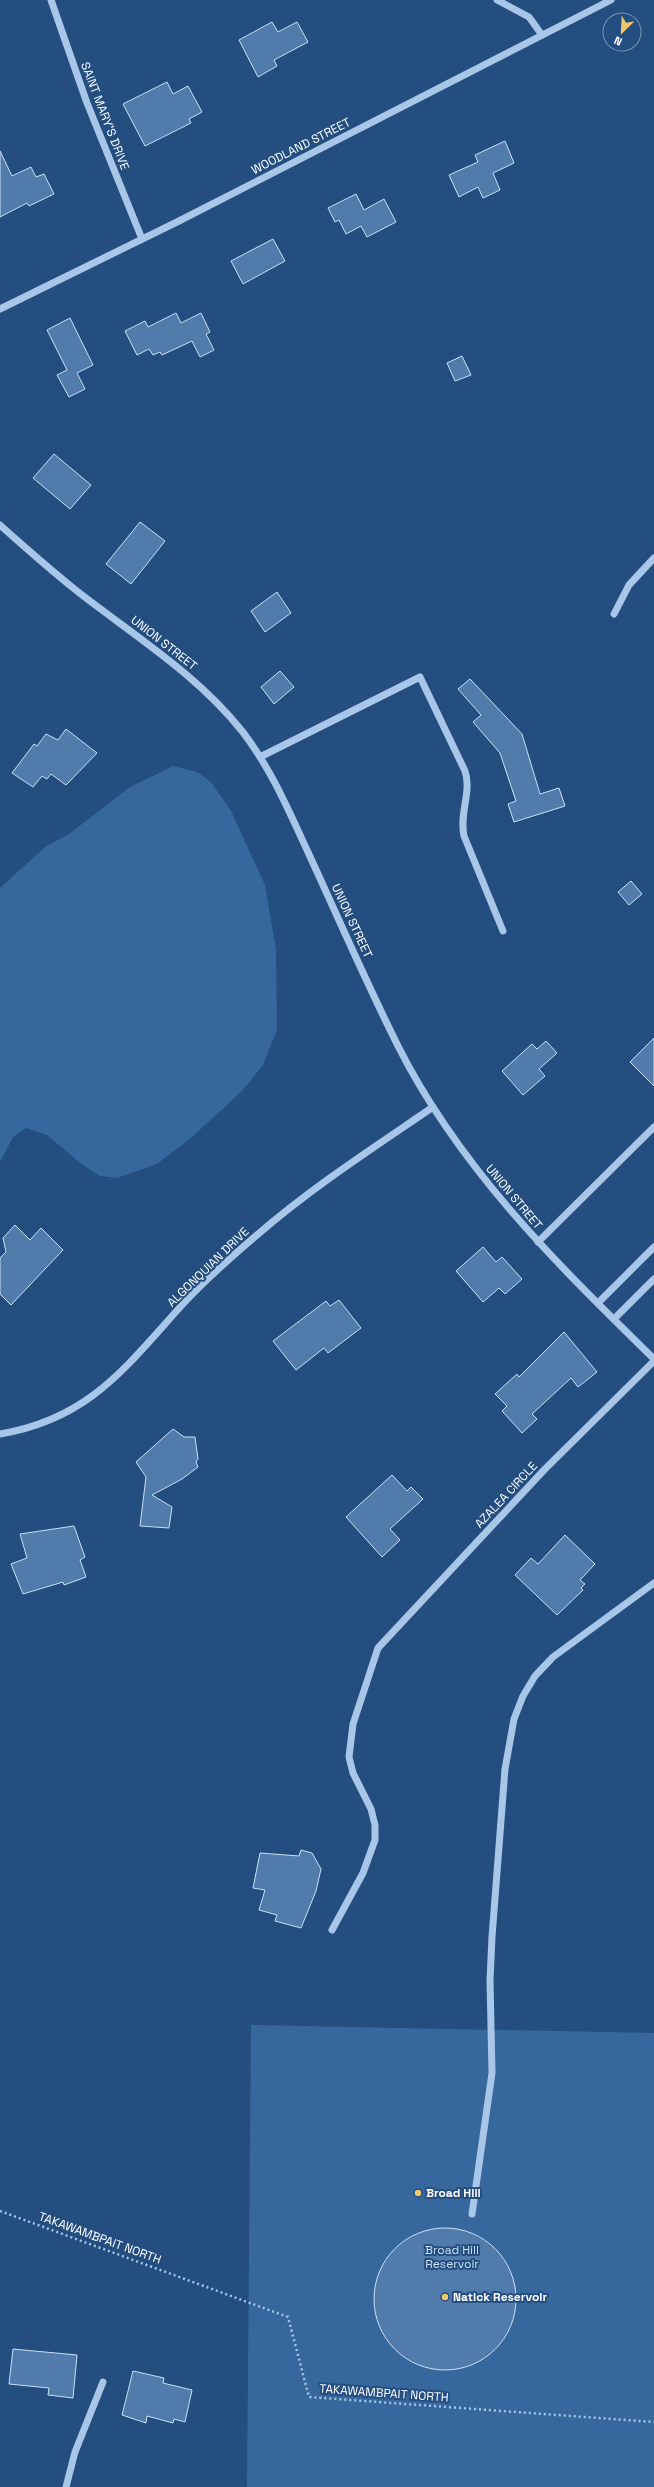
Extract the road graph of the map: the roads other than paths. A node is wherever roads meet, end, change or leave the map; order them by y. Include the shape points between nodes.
1 (51, 0) edge
2 (498, 0) edge
3 (611, 0) edge
4 (542, 35) junction
5 (142, 239) junction
6 (0, 309) edge
7 (0, 524) edge
8 (654, 558) edge
9 (614, 614) dead end
10 (260, 757) junction
11 (503, 931) dead end
12 (433, 1107) junction
13 (654, 1127) edge
14 (538, 1242) junction
15 (654, 1247) edge
16 (654, 1279) edge
17 (598, 1303) junction
18 (614, 1319) junction
19 (654, 1360) edge
20 (0, 1434) edge
21 (654, 1583) edge
22 (332, 1930) dead end
23 (472, 2214) dead end
24 (103, 2382) dead end
25 (66, 2487) edge

1 - 5 street, SAINT MARY'S DRIVE via 90,110
2 - 4 street via 529,17
3 - 4 street, WOODLAND STREET
4 - 5 street, WOODLAND STREET
5 - 6 street, WOODLAND STREET
7 - 10 street, UNION STREET via 60,578 199,685 223,709
8 - 9 street via 629,585
10 - 11 street via 420,678 469,782 461,823
10 - 12 street, UNION STREET via 291,816 397,1044
12 - 14 street, UNION STREET via 491,1188
12 - 20 street, ALGONQUIAN DRIVE via 309,1193 257,1234 183,1304 113,1381 96,1394 58,1418 38,1426
13 - 14 street
14 - 17 street, UNION STREET
15 - 17 street
16 - 18 street
17 - 18 street, UNION STREET
18 - 19 street, UNION STREET
19 - 22 street, AZALEA CIRCLE via 545,1469 378,1648 353,1724 349,1757 353,1774 371,1809 375,1824 375,1840 363,1873
21 - 23 street via 553,1658 535,1676 523,1696 514,1719 505,1769 492,1937 492,2073
24 - 25 street via 75,2452

